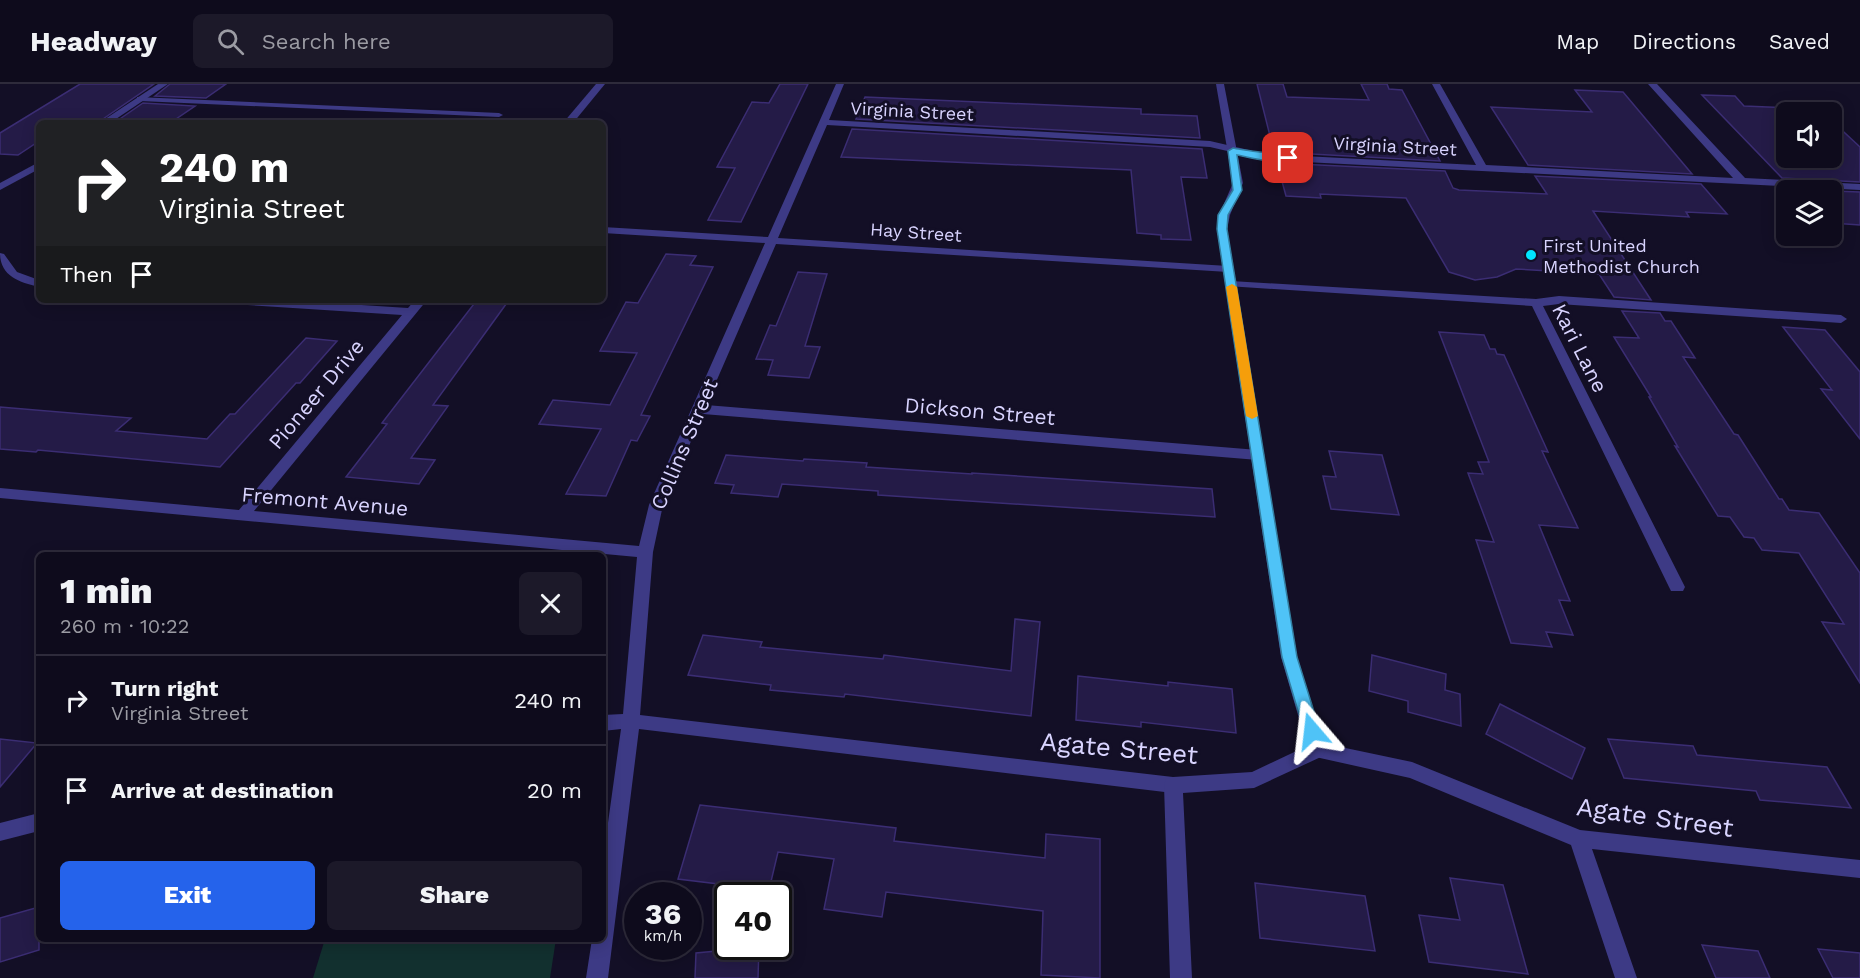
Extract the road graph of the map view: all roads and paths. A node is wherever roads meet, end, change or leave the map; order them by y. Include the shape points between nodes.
1 (164, 84) edge
2 (601, 84) edge
3 (840, 84) edge
4 (1220, 84) edge
5 (1436, 84) edge
6 (1652, 84) edge
7 (140, 99) junction
8 (499, 115) dead end
9 (108, 120) edge
10 (571, 120) edge
11 (823, 122) junction
12 (1233, 151) junction
13 (36, 167) edge
14 (1482, 167) junction
15 (1741, 180) junction
16 (0, 187) edge
17 (1860, 187) edge
18 (606, 230) edge
19 (771, 239) junction
20 (0, 256) edge
21 (1228, 268) junction
22 (36, 283) edge
23 (1231, 284) junction
24 (276, 303) edge
25 (418, 303) edge
26 (1536, 303) junction
27 (411, 312) junction
28 (1841, 319) dead end
29 (698, 409) junction
30 (1258, 456) junction
31 (0, 493) edge
32 (243, 515) junction
33 (645, 552) junction
34 (1677, 587) dead end
35 (631, 721) junction
36 (606, 723) edge
37 (1317, 750) junction
38 (1173, 785) junction
39 (36, 823) edge
40 (0, 832) edge
41 (1580, 839) junction
42 (1860, 869) edge
43 (606, 911) edge
44 (602, 942) edge
45 (597, 978) edge
46 (1181, 978) edge
47 (1626, 978) edge

1 - 7 street
2 - 10 street
3 - 11 street, Collins Street
4 - 12 street
5 - 14 street
6 - 15 street
7 - 8 lane
7 - 9 street
11 - 12 street, Virginia Street via 1210,144
11 - 19 street, Collins Street
12 - 14 street, Virginia Street via 1266,157
12 - 21 street via 1237,190 1223,215 1222,229
13 - 16 street
14 - 15 street, Virginia Street
15 - 17 street, Virginia Street
18 - 19 street, Hay Street
19 - 21 street, Hay Street
19 - 29 street, Collins Street
20 - 22 street via 13,274
21 - 23 street
23 - 26 street, Kari Lane
23 - 30 street
24 - 27 street
25 - 27 street, Pioneer Drive
26 - 28 street via 1559,300
26 - 34 street, Kari Lane
27 - 32 street, Pioneer Drive
29 - 30 street, Dickson Street
29 - 33 street, Collins Street via 656,505
30 - 37 street via 1289,657
31 - 32 street, Fremont Avenue
32 - 33 street, Fremont Avenue
33 - 35 street, Collins Street
35 - 36 street, Agate Street
35 - 38 street, Agate Street
35 - 43 street, Collins Street
37 - 38 street, Agate Street via 1254,780
37 - 41 street, Agate Street via 1412,770
38 - 46 street
39 - 40 street
41 - 42 street, Agate Street
41 - 47 street
44 - 45 street

